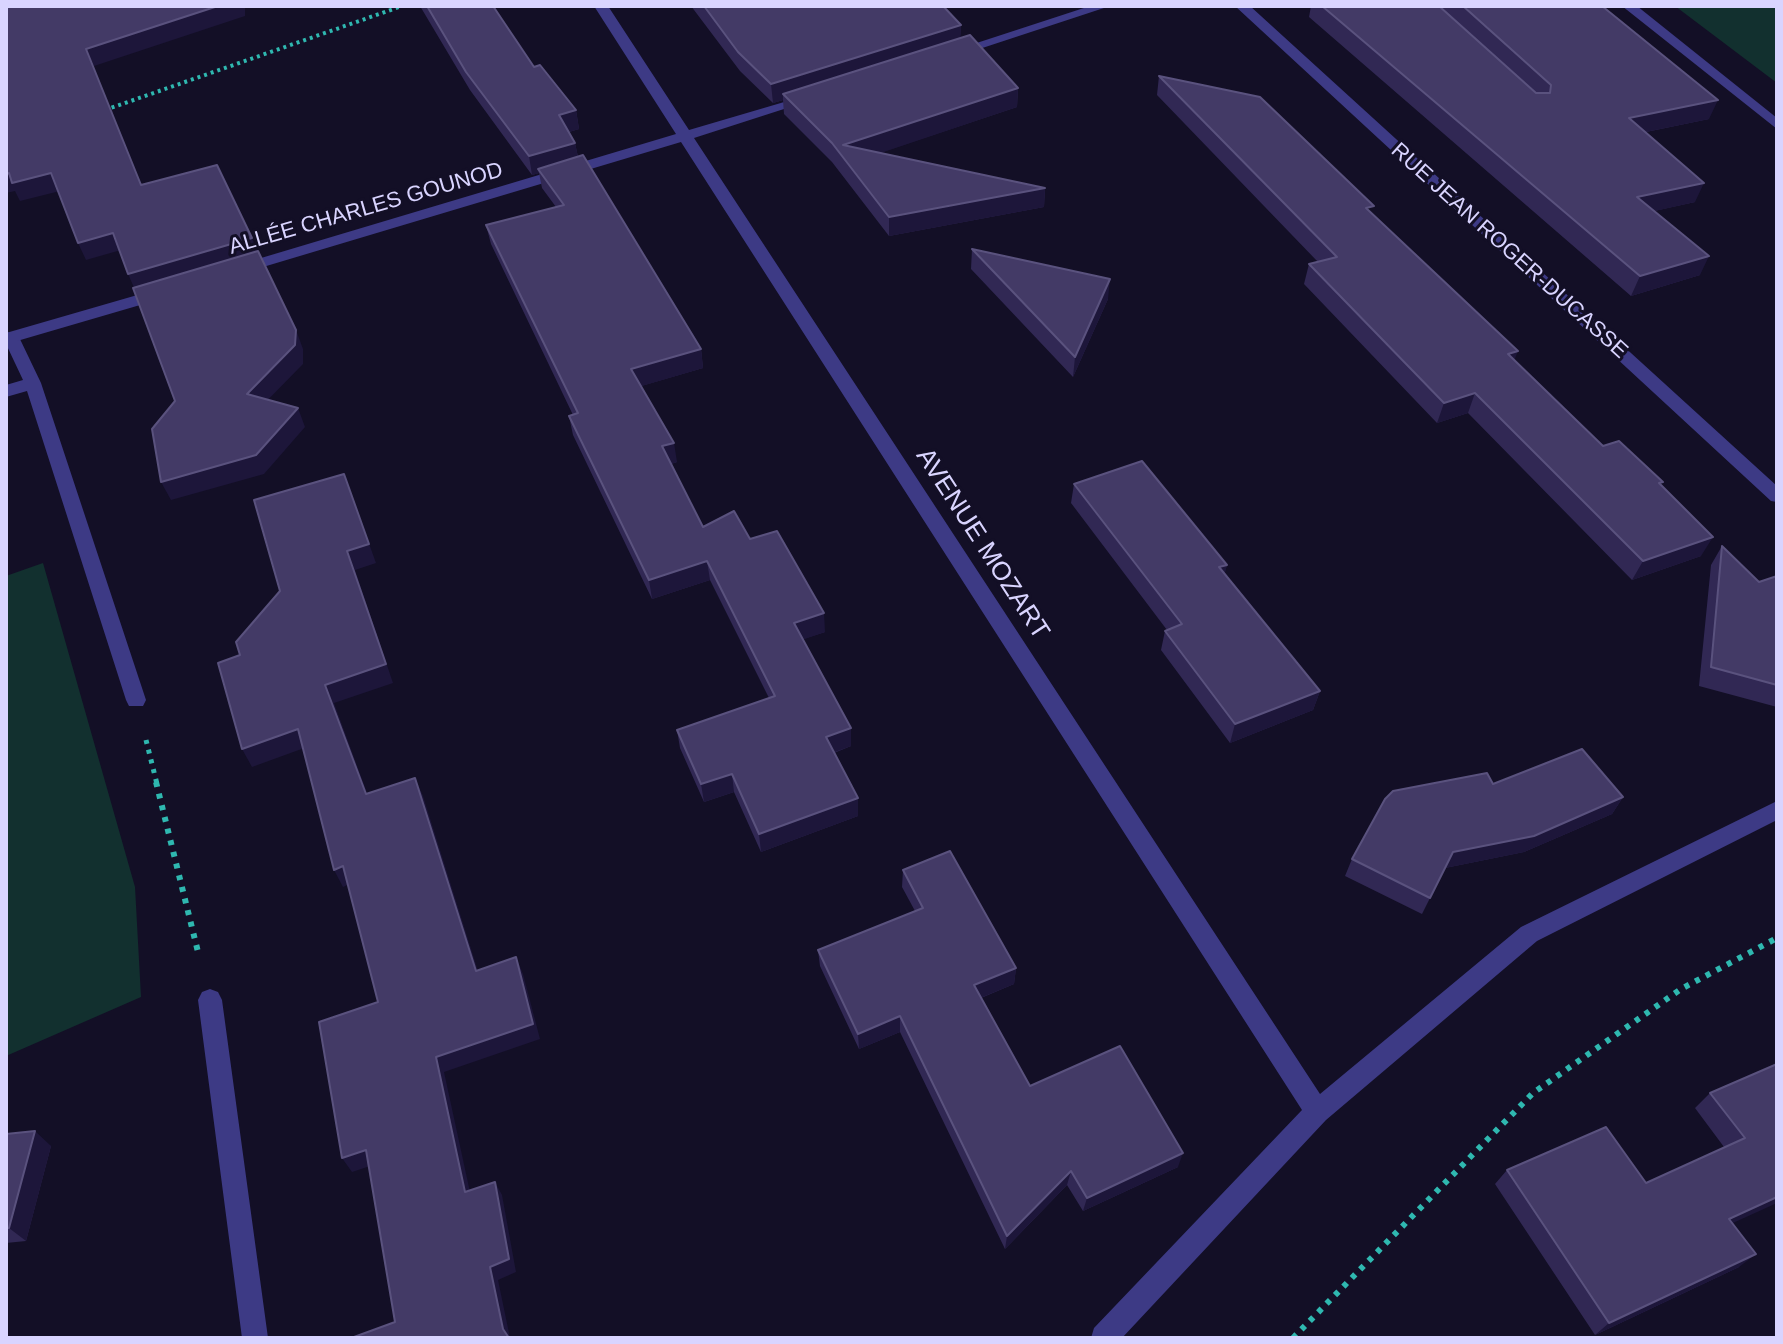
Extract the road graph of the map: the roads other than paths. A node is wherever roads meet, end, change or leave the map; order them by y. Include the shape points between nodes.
1 (601, 6) edge
2 (1103, 6) edge
3 (1242, 6) edge
4 (1629, 6) edge
5 (940, 57) edge
6 (821, 95) edge
7 (1777, 125) edge
8 (688, 137) junction
9 (222, 275) edge
10 (177, 288) edge
11 (33, 383) junction
12 (6, 391) edge
13 (1777, 496) edge
14 (136, 700) road end
15 (1777, 810) edge
16 (210, 1000) road end
17 (1317, 1112) junction
18 (255, 1338) edge
19 (1104, 1338) edge

1 - 8 street, AVENUE MOZART
2 - 5 street
3 - 13 street, RUE JEAN ROGER-DUCASSE
4 - 7 street
6 - 8 street
8 - 9 street, ALLÉE CHARLES GOUNOD
8 - 17 street, AVENUE MOZART
10 - 11 street via 11,337
11 - 12 street
11 - 14 street
15 - 17 street via 1529,934
16 - 18 street
17 - 19 street

